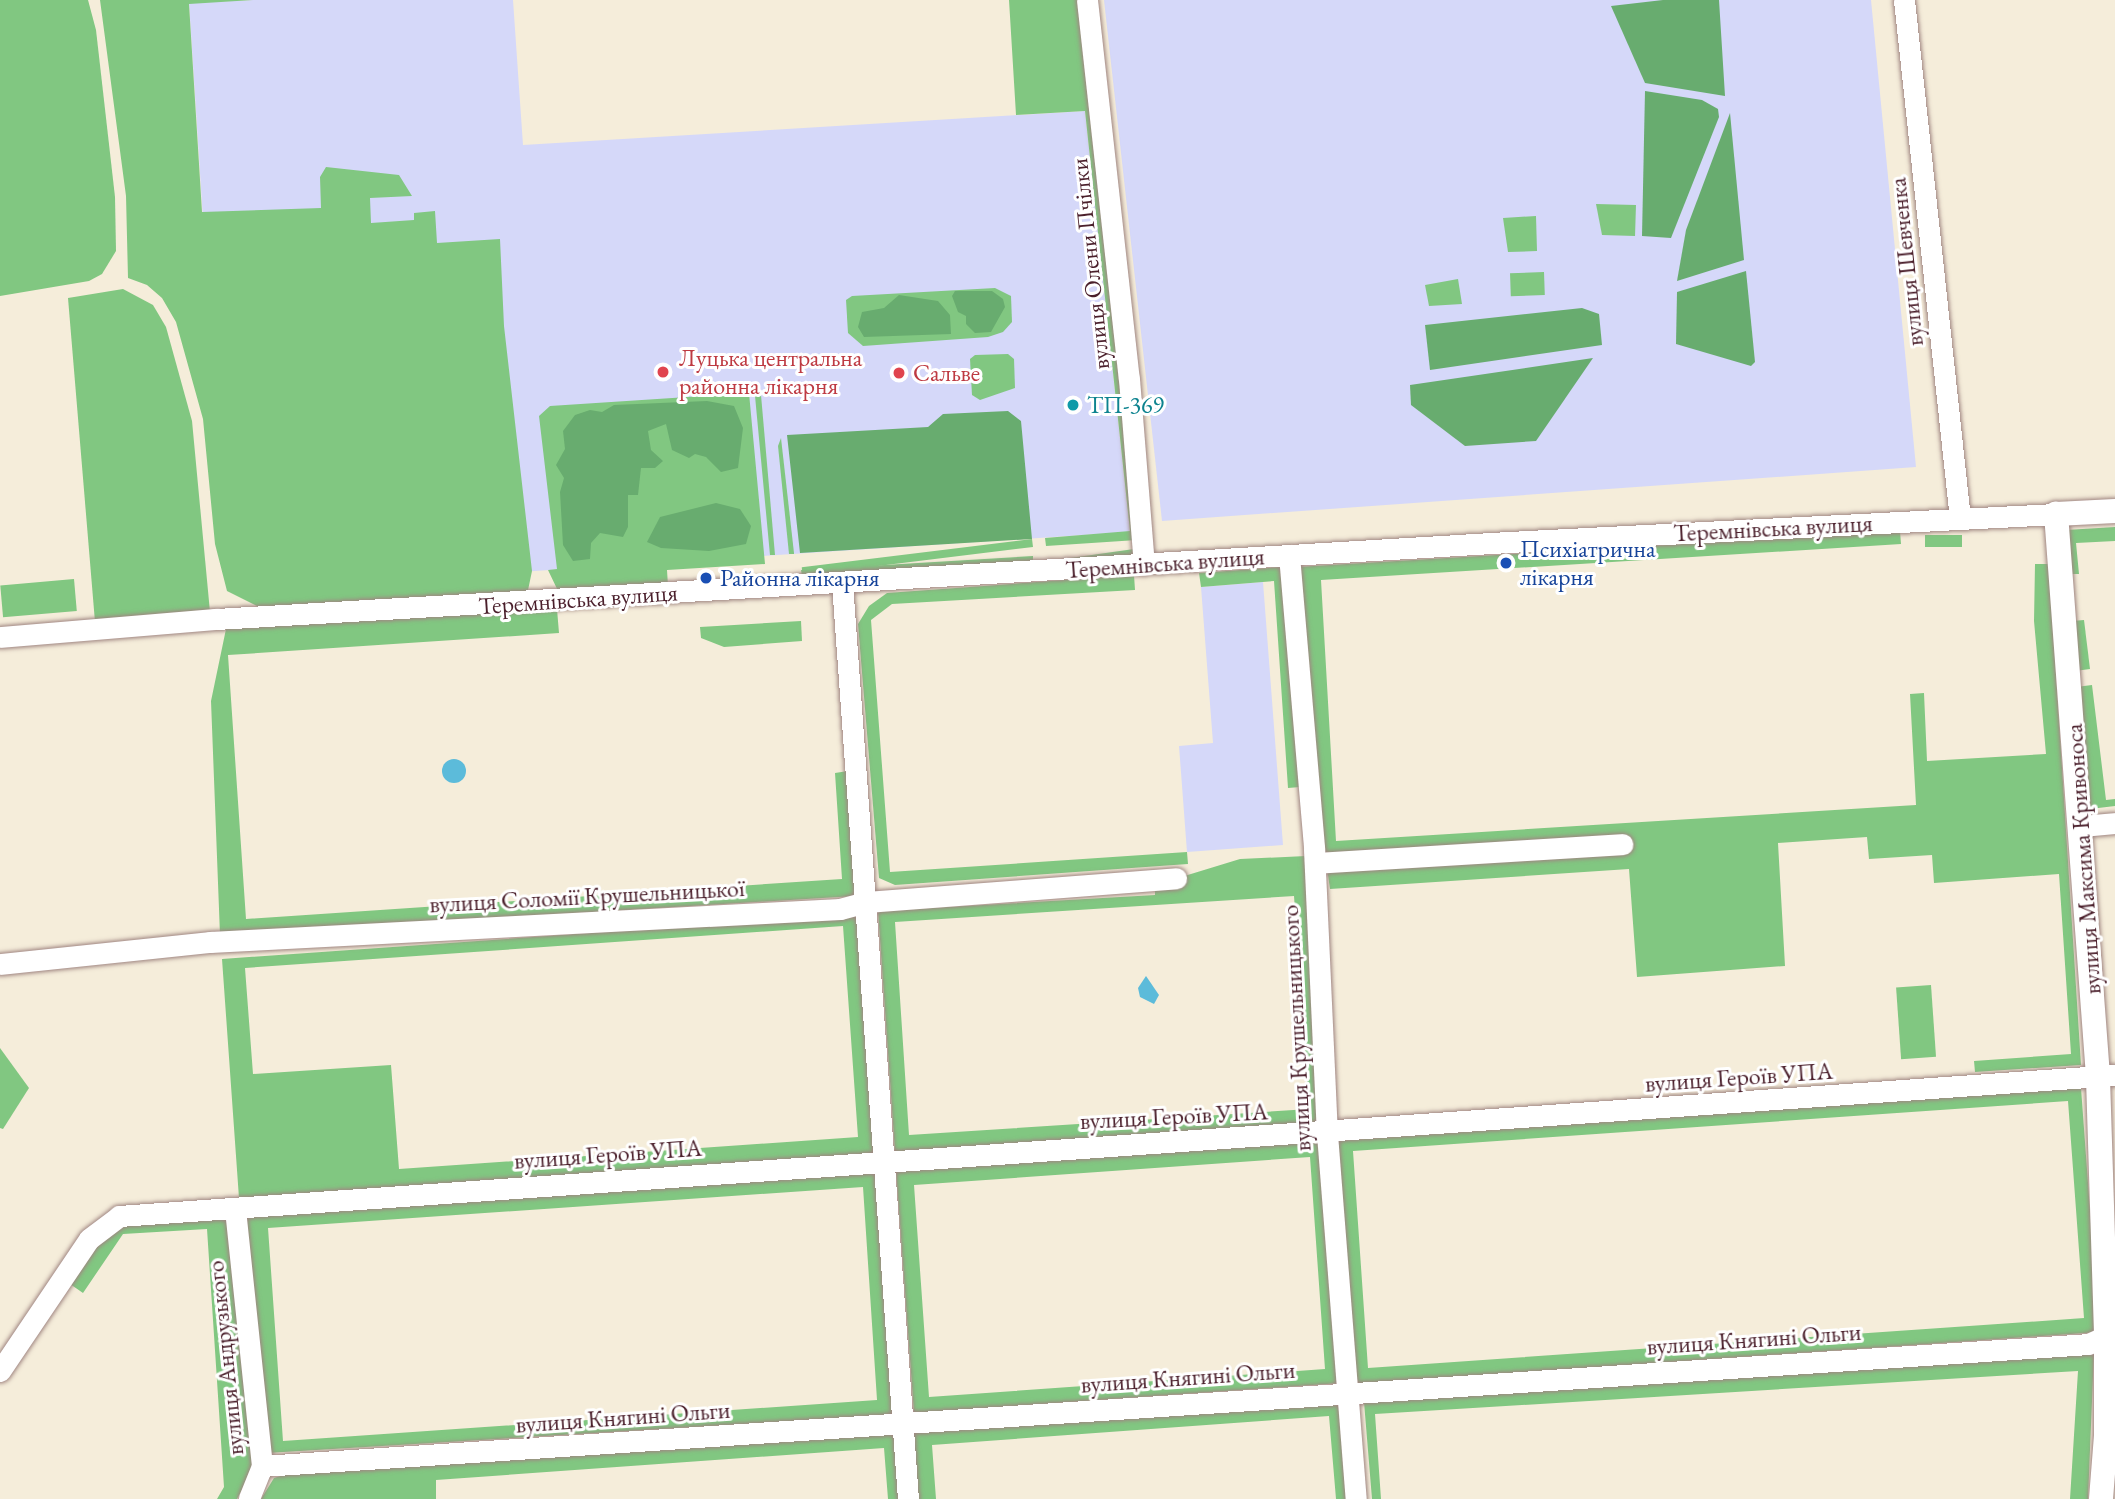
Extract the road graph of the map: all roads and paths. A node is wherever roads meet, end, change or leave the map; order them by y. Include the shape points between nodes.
1 (1087, 0) edge
2 (1904, 0) edge
3 (2115, 511) edge
4 (2056, 514) junction
5 (1960, 519) junction
6 (1289, 555) junction
7 (1144, 565) junction
8 (842, 583) junction
9 (0, 637) edge
10 (2115, 823) edge
11 (2081, 825) junction
12 (1622, 844) dead end
13 (1315, 863) junction
14 (1176, 878) dead end
15 (867, 902) junction
16 (0, 964) edge
17 (2107, 1075) edge
18 (1327, 1134) junction
19 (886, 1159) junction
20 (236, 1209) junction
21 (2110, 1332) edge
22 (0, 1371) edge
23 (1349, 1392) junction
24 (901, 1425) junction
25 (262, 1466) junction
26 (248, 1499) edge
27 (908, 1499) edge
28 (1356, 1499) edge
29 (2101, 1499) edge

1 - 7 street, вулиця Олени Пчілки via 1129,379
2 - 5 street, вулиця Шевченка
3 - 4 street, Теремнівська вулиця
4 - 5 street, Теремнівська вулиця
4 - 11 street, вулиця Максима Кривоноса
5 - 6 street, Теремнівська вулиця
6 - 7 street, Теремнівська вулиця
6 - 13 street, вулиця Крушельницького
7 - 8 street, Теремнівська вулиця
8 - 9 street, Теремнівська вулиця
8 - 15 street
10 - 11 street
11 - 17 street, вулиця Максима Кривоноса
12 - 13 street
13 - 18 street, вулиця Крушельницького
14 - 15 street, вулиця Соломії Крушельницької
15 - 16 street, вулиця Соломії Крушельницької via 840,909 210,942
15 - 19 street
17 - 18 street, вулиця Героїв УПА
17 - 21 street, вулиця Максима Кривоноса
18 - 19 street, вулиця Героїв УПА
18 - 23 street, вулиця Крушельницького
19 - 20 street, вулиця Героїв УПА
19 - 24 street
20 - 22 street, вулиця Героїв УПА via 119,1216 89,1239
20 - 25 street, вулиця Андрузького
21 - 23 street, вулиця Княгині Ольги via 2088,1344
21 - 29 street, вулиця Максима Кривоноса
23 - 24 street, вулиця Княгині Ольги
23 - 28 street, вулиця Крушельницького
24 - 25 street, вулиця Княгині Ольги
24 - 27 street
25 - 26 street, вулиця Андрузького

